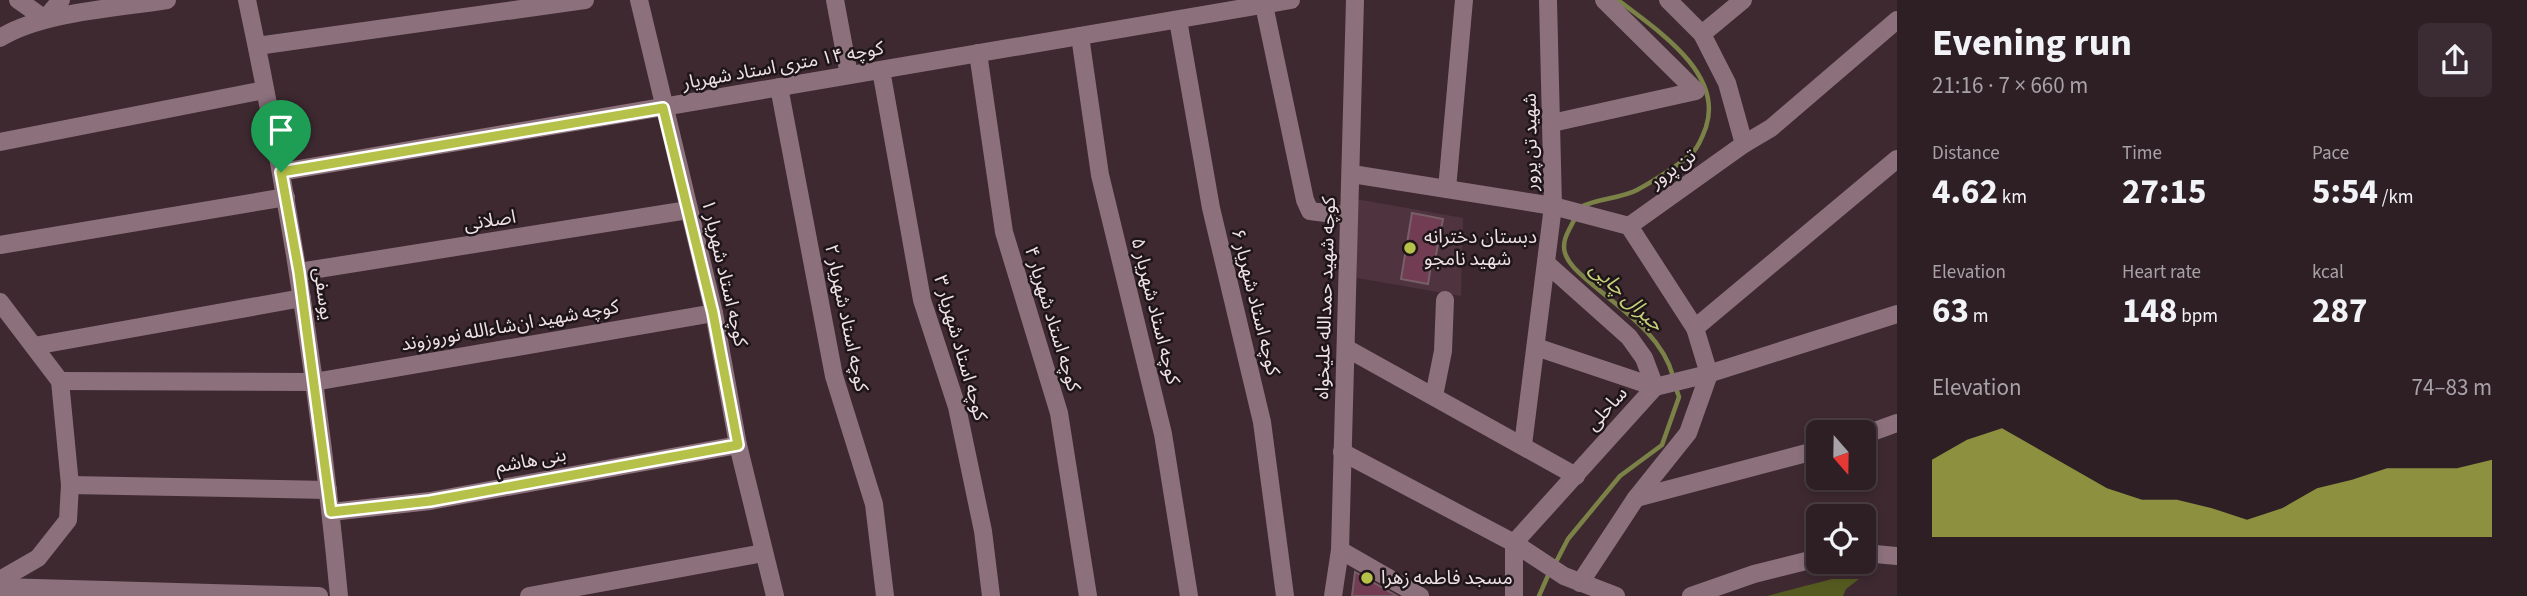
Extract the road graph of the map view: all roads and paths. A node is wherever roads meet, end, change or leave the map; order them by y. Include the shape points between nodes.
1 (61, 0) edge
2 (167, 0) edge
3 (247, 0) edge
4 (585, 0) edge
5 (639, 0) edge
6 (835, 0) edge
7 (1355, 0) edge
8 (1464, 0) edge
9 (1548, 0) edge
10 (1604, 0) edge
11 (1668, 0) edge
12 (1743, 0) edge
13 (19, 1) edge
14 (1278, 2) edge
15 (1201, 7) edge
16 (45, 19) junction
17 (1178, 20) junction
18 (1897, 20) edge
19 (1702, 34) junction
20 (1080, 36) junction
21 (0, 38) edge
22 (257, 46) junction
23 (978, 53) junction
24 (881, 70) junction
25 (849, 75) junction
26 (779, 87) junction
27 (264, 89) junction
28 (663, 108) junction
29 (1552, 123) junction
30 (0, 142) edge
31 (1744, 144) junction
32 (1897, 159) edge
33 (281, 172) junction
34 (1352, 174) junction
35 (1447, 190) junction
36 (286, 197) junction
37 (1553, 206) junction
38 (688, 211) junction
39 (1349, 216) junction
40 (1629, 226) junction
41 (0, 245) edge
42 (1546, 263) junction
43 (299, 272) junction
44 (302, 298) junction
45 (1445, 300) dead end
46 (0, 302) edge
47 (713, 313) junction
48 (1897, 314) edge
49 (1695, 328) junction
50 (34, 346) junction
51 (1535, 347) junction
52 (1346, 348) junction
53 (1709, 374) junction
54 (60, 381) junction
55 (314, 382) junction
56 (1655, 387) junction
57 (1434, 396) junction
58 (1897, 423) edge
59 (1876, 431) edge
60 (738, 445) junction
61 (1523, 445) junction
62 (1342, 452) junction
63 (1806, 453) edge
64 (1576, 475) junction
65 (70, 485) junction
66 (328, 490) junction
67 (1636, 498) junction
68 (331, 512) junction
69 (1514, 543) junction
70 (1340, 550) junction
71 (763, 553) junction
72 (1876, 554) edge
73 (1897, 556) edge
74 (1806, 561) edge
75 (0, 580) edge
76 (1572, 580) junction
77 (0, 587) edge
78 (319, 596) edge
79 (339, 596) edge
80 (529, 596) edge
81 (775, 596) edge
82 (885, 596) edge
83 (991, 596) edge
84 (1088, 596) edge
85 (1189, 596) edge
86 (1285, 596) edge
87 (1333, 596) edge
88 (1420, 596) edge
89 (1514, 596) edge
90 (1616, 596) edge
91 (1691, 596) edge

1 - 16 street
2 - 16 street
3 - 22 street, یوسفی
4 - 22 street
5 - 28 street, کوچه استاد شهریار ۱
6 - 25 street
7 - 34 street, کوچه شهید حمدالله علیخواه
8 - 35 street
9 - 29 street, شهید تن پرور
10 - 29 street via 1696,91
11 - 19 street
12 - 19 street
13 - 16 street
14 - 15 street, کوچه ۱۴ متری استاد شهریار
14 - 39 street via 1305,200 1310,211
15 - 17 street, کوچه ۱۴ متری استاد شهریار
16 - 21 street
17 - 20 street, کوچه ۱۴ متری استاد شهریار
17 - 86 street, کوچه استاد شهریار ۶ via 1211,208 1262,422
18 - 31 street, تن پرور via 1771,128
19 - 31 street via 1727,83
20 - 23 street, کوچه ۱۴ متری استاد شهریار
20 - 85 street, کوچه استاد شهریار ۵ via 1100,174 1163,434
22 - 27 street, یوسفی
23 - 24 street, کوچه ۱۴ متری استاد شهریار
23 - 84 street, کوچه استاد شهریار ۴ via 1004,232 1059,413
24 - 25 street, کوچه ۱۴ متری استاد شهریار
24 - 83 street, کوچه استاد شهریار ۳ via 922,300 957,407 983,531
25 - 26 street, کوچه ۱۴ متری استاد شهریار
26 - 28 street, کوچه ۱۴ متری استاد شهریار
26 - 82 street, کوچه استاد شهریار ۲ via 834,376 874,504
27 - 30 street
27 - 33 street, یوسفی
28 - 33 street, کوچه ۱۴ متری استاد شهریار
28 - 38 street, کوچه استاد شهریار ۱
29 - 37 street, شهید تن پرور
31 - 40 street, تن پرور
32 - 49 street
33 - 36 street, یوسفی
34 - 35 street, شهید تن پرور
34 - 39 street, کوچه شهید حمدالله علیخواه
35 - 37 street, شهید تن پرور
36 - 41 street
36 - 43 street, یوسفی
37 - 40 street
37 - 42 street
38 - 43 street, اصلانی
38 - 47 street, کوچه استاد شهریار ۱
39 - 52 street, کوچه شهید حمدالله علیخواه
40 - 49 street
42 - 51 street
42 - 56 street, ساحلی via 1629,337 1644,358
43 - 44 street, یوسفی
44 - 50 street
44 - 55 street, یوسفی
45 - 57 street via 1443,351
46 - 50 street
47 - 55 street, کوچه شهید ان‌شاءالله نوروزوند
47 - 60 street, کوچه استاد شهریار ۱
48 - 53 street
49 - 53 street
50 - 54 street
51 - 56 street
51 - 61 street
52 - 57 street
52 - 62 street, کوچه شهید حمدالله علیخواه
53 - 56 street
53 - 67 street via 1688,433
54 - 55 street, کوچه شهید ان‌شاءالله نوروزوند
54 - 65 street
55 - 66 street, یوسفی
56 - 64 street, ساحلی
57 - 61 street
58 - 59 street
60 - 68 street, بنی هاشم via 430,501
60 - 71 street, کوچه استاد شهریار ۱
61 - 64 street
62 - 69 street
62 - 70 street, کوچه شهید حمدالله علیخواه
63 - 67 street
64 - 69 street, ساحلی
65 - 66 street
65 - 75 street via 68,520 38,558
66 - 68 street, یوسفی
67 - 76 street
68 - 79 street, یوسفی
69 - 76 street
69 - 89 street
70 - 87 street, کوچه شهید حمدالله علیخواه
70 - 88 street
71 - 80 street
71 - 81 street, کوچه استاد شهریار ۱
72 - 73 street
74 - 91 street
76 - 90 street
77 - 78 street

